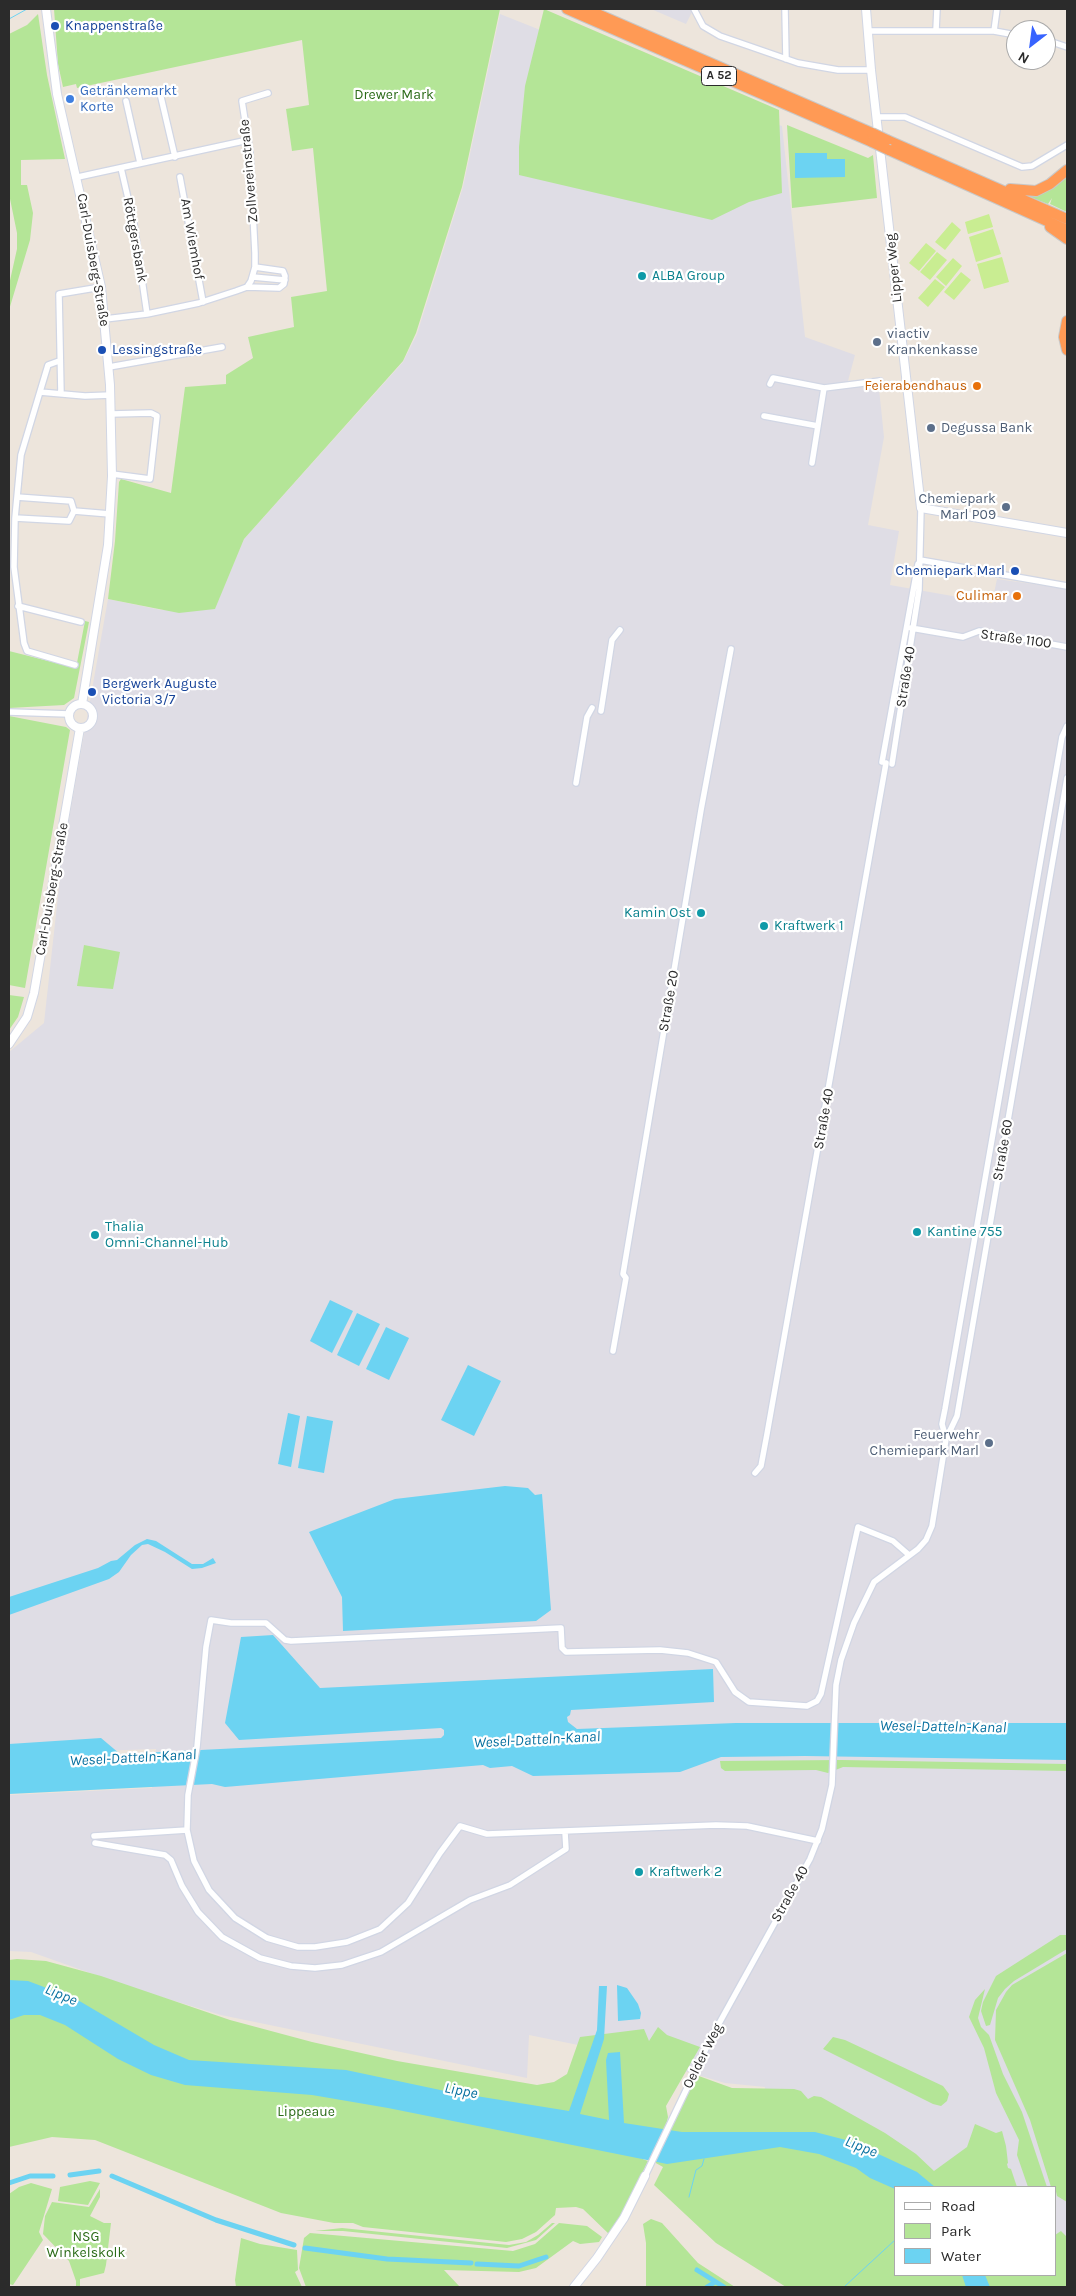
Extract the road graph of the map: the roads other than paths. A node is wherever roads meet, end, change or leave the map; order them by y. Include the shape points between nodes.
1 (46, 9) edge
2 (567, 9) edge
3 (586, 9) edge
4 (694, 9) edge
5 (785, 9) edge
6 (866, 9) edge
7 (937, 9) edge
8 (997, 9) edge
9 (936, 30) junction
10 (868, 31) junction
11 (994, 32) junction
12 (1006, 34) edge
13 (786, 59) junction
14 (871, 70) junction
15 (160, 93) dead end
16 (268, 93) dead end
17 (126, 101) dead end
18 (877, 117) junction
19 (872, 138) junction
20 (248, 140) junction
21 (888, 145) junction
22 (1067, 145) edge
23 (175, 157) junction
24 (140, 162) junction
25 (121, 168) junction
26 (1067, 170) edge
27 (78, 177) junction
28 (180, 177) dead end
29 (972, 177) junction
30 (1001, 200) junction
31 (1067, 219) edge
32 (1067, 230) edge
33 (1067, 239) edge
34 (255, 267) junction
35 (253, 277) junction
36 (285, 280) junction
37 (247, 286) junction
38 (101, 287) junction
39 (203, 302) junction
40 (147, 314) junction
41 (105, 318) junction
42 (1067, 321) edge
43 (222, 348) dead end
44 (1067, 350) edge
45 (59, 361) junction
46 (109, 366) junction
47 (880, 381) dead end
48 (770, 384) dead end
49 (824, 388) junction
50 (40, 392) junction
51 (60, 394) junction
52 (111, 395) junction
53 (112, 414) junction
54 (764, 416) dead end
55 (818, 426) junction
56 (812, 463) dead end
57 (112, 474) junction
58 (17, 497) junction
59 (921, 508) junction
60 (74, 511) junction
61 (110, 514) junction
62 (15, 518) junction
63 (1067, 534) edge
64 (920, 560) junction
65 (1067, 586) edge
66 (916, 590) junction
67 (18, 606) junction
68 (81, 622) dead end
69 (907, 627) junction
70 (914, 628) junction
71 (620, 630) dead end
72 (1067, 647) edge
73 (731, 649) dead end
74 (75, 665) dead end
75 (82, 704) junction
76 (592, 708) dead end
77 (601, 711) dead end
78 (9, 712) edge
79 (69, 714) junction
80 (1067, 726) edge
81 (80, 728) junction
82 (887, 763) junction
83 (1067, 778) edge
84 (576, 783) dead end
85 (9, 1044) edge
86 (613, 1351) dead end
87 (946, 1439) junction
88 (755, 1473) dead end
89 (909, 1555) junction
90 (187, 1830) junction
91 (565, 1832) junction
92 (818, 1841) junction
93 (734, 1996) joint
94 (644, 2176) joint
95 (574, 2287) edge

1 - 27 main road, Carl-Duisberg-Straße via 57,93
2 - 19 highway, A 52
3 - 19 highway, A 52
4 - 13 street via 703,26 710,31
5 - 13 street
6 - 10 main road, Lipper Weg
7 - 9 street
8 - 11 street
9 - 10 street
9 - 11 street
10 - 14 main road, Lipper Weg
11 - 12 street
13 - 14 street via 819,68
14 - 18 main road, Lipper Weg
15 - 23 street
16 - 20 street, Zollvereinstraße via 242,101
17 - 24 street
18 - 22 street via 906,117 1022,167 1032,166
18 - 59 main road, Lipper Weg
19 - 21 highway, A 52, bridge
20 - 23 street
20 - 34 street, Zollvereinstraße
21 - 29 highway, A 52
21 - 30 highway, A 52
23 - 24 street
24 - 25 street
25 - 27 street
25 - 40 street, Röttgersbank via 134,224
26 - 29 highway via 1050,184 1029,192
27 - 38 main road, Carl-Duisberg-Straße
28 - 39 street, Am Wiemhof
29 - 31 highway, A 52
30 - 32 highway, A 52
30 - 33 highway
34 - 35 street, Zollvereinstraße
34 - 36 street via 280,270 285,274
35 - 36 street
35 - 37 street, Zollvereinstraße
36 - 37 street via 279,288
37 - 39 street
38 - 41 main road, Carl-Duisberg-Straße
38 - 45 street via 59,294
39 - 40 street
40 - 41 street
41 - 46 main road, Carl-Duisberg-Straße
42 - 44 highway via 1064,337
43 - 46 street
45 - 50 street via 48,365
45 - 51 street
46 - 52 main road, Carl-Duisberg-Straße
47 - 49 street
48 - 49 street via 774,378
49 - 55 street
50 - 51 street
50 - 58 street via 21,455
51 - 52 street
52 - 53 main road, Carl-Duisberg-Straße
53 - 57 main road, Carl-Duisberg-Straße
53 - 57 street via 151,413 157,416 150,479
54 - 55 street
55 - 56 street
57 - 61 main road, Carl-Duisberg-Straße
58 - 60 street via 71,502
58 - 62 street
59 - 63 main road
59 - 64 street
60 - 61 street
60 - 62 street via 69,522
61 - 75 main road, Carl-Duisberg-Straße via 100,603
62 - 67 street via 14,567
64 - 65 street
64 - 66 street
66 - 69 street
66 - 70 street, Straße 40
67 - 68 street
67 - 74 street via 27,651
69 - 70 street, Straße 1100
69 - 82 street
70 - 72 street, Straße 1100 via 963,637 979,631
70 - 82 street, Straße 40
71 - 77 street via 612,640
73 - 86 street, Straße 20
75 - 79 main road via 74,706
75 - 81 main road via 90,707 93,717 88,725
76 - 84 street via 587,717
78 - 79 street
79 - 81 main road via 72,723
80 - 87 street via 942,1424
81 - 85 main road, Carl-Duisberg-Straße via 34,994 27,1016
82 - 88 street, Straße 40 via 767,1434 761,1466
83 - 87 street, Straße 60 via 957,1416
87 - 89 street, Straße 60 via 933,1520 926,1540
89 - 90 street via 893,1541 858,1527 821,1694 817,1701 807,1706 744,1700 716,1662 688,1653 660,1650 566,1652 562,1648 561,1628 291,1641 285,1640 266,1624 211,1620 197,1747 188,1795
89 - 92 street, Straße 40 via 880,1575 846,1643 835,1698 832,1785
90 - 91 street via 194,1861 201,1875 214,1897 235,1918 267,1938 315,1948 347,1942 390,1921 414,1894 460,1826 487,1834
90 - 91 street via 95,1839 164,1854 171,1860 198,1912 222,1936 266,1960 315,1968 342,1965 382,1952 470,1900 510,1885 566,1849
91 - 92 street via 739,1826
92 - 93 street, Straße 40
93 - 94 street, Oelder Weg
94 - 95 main road via 624,2218

